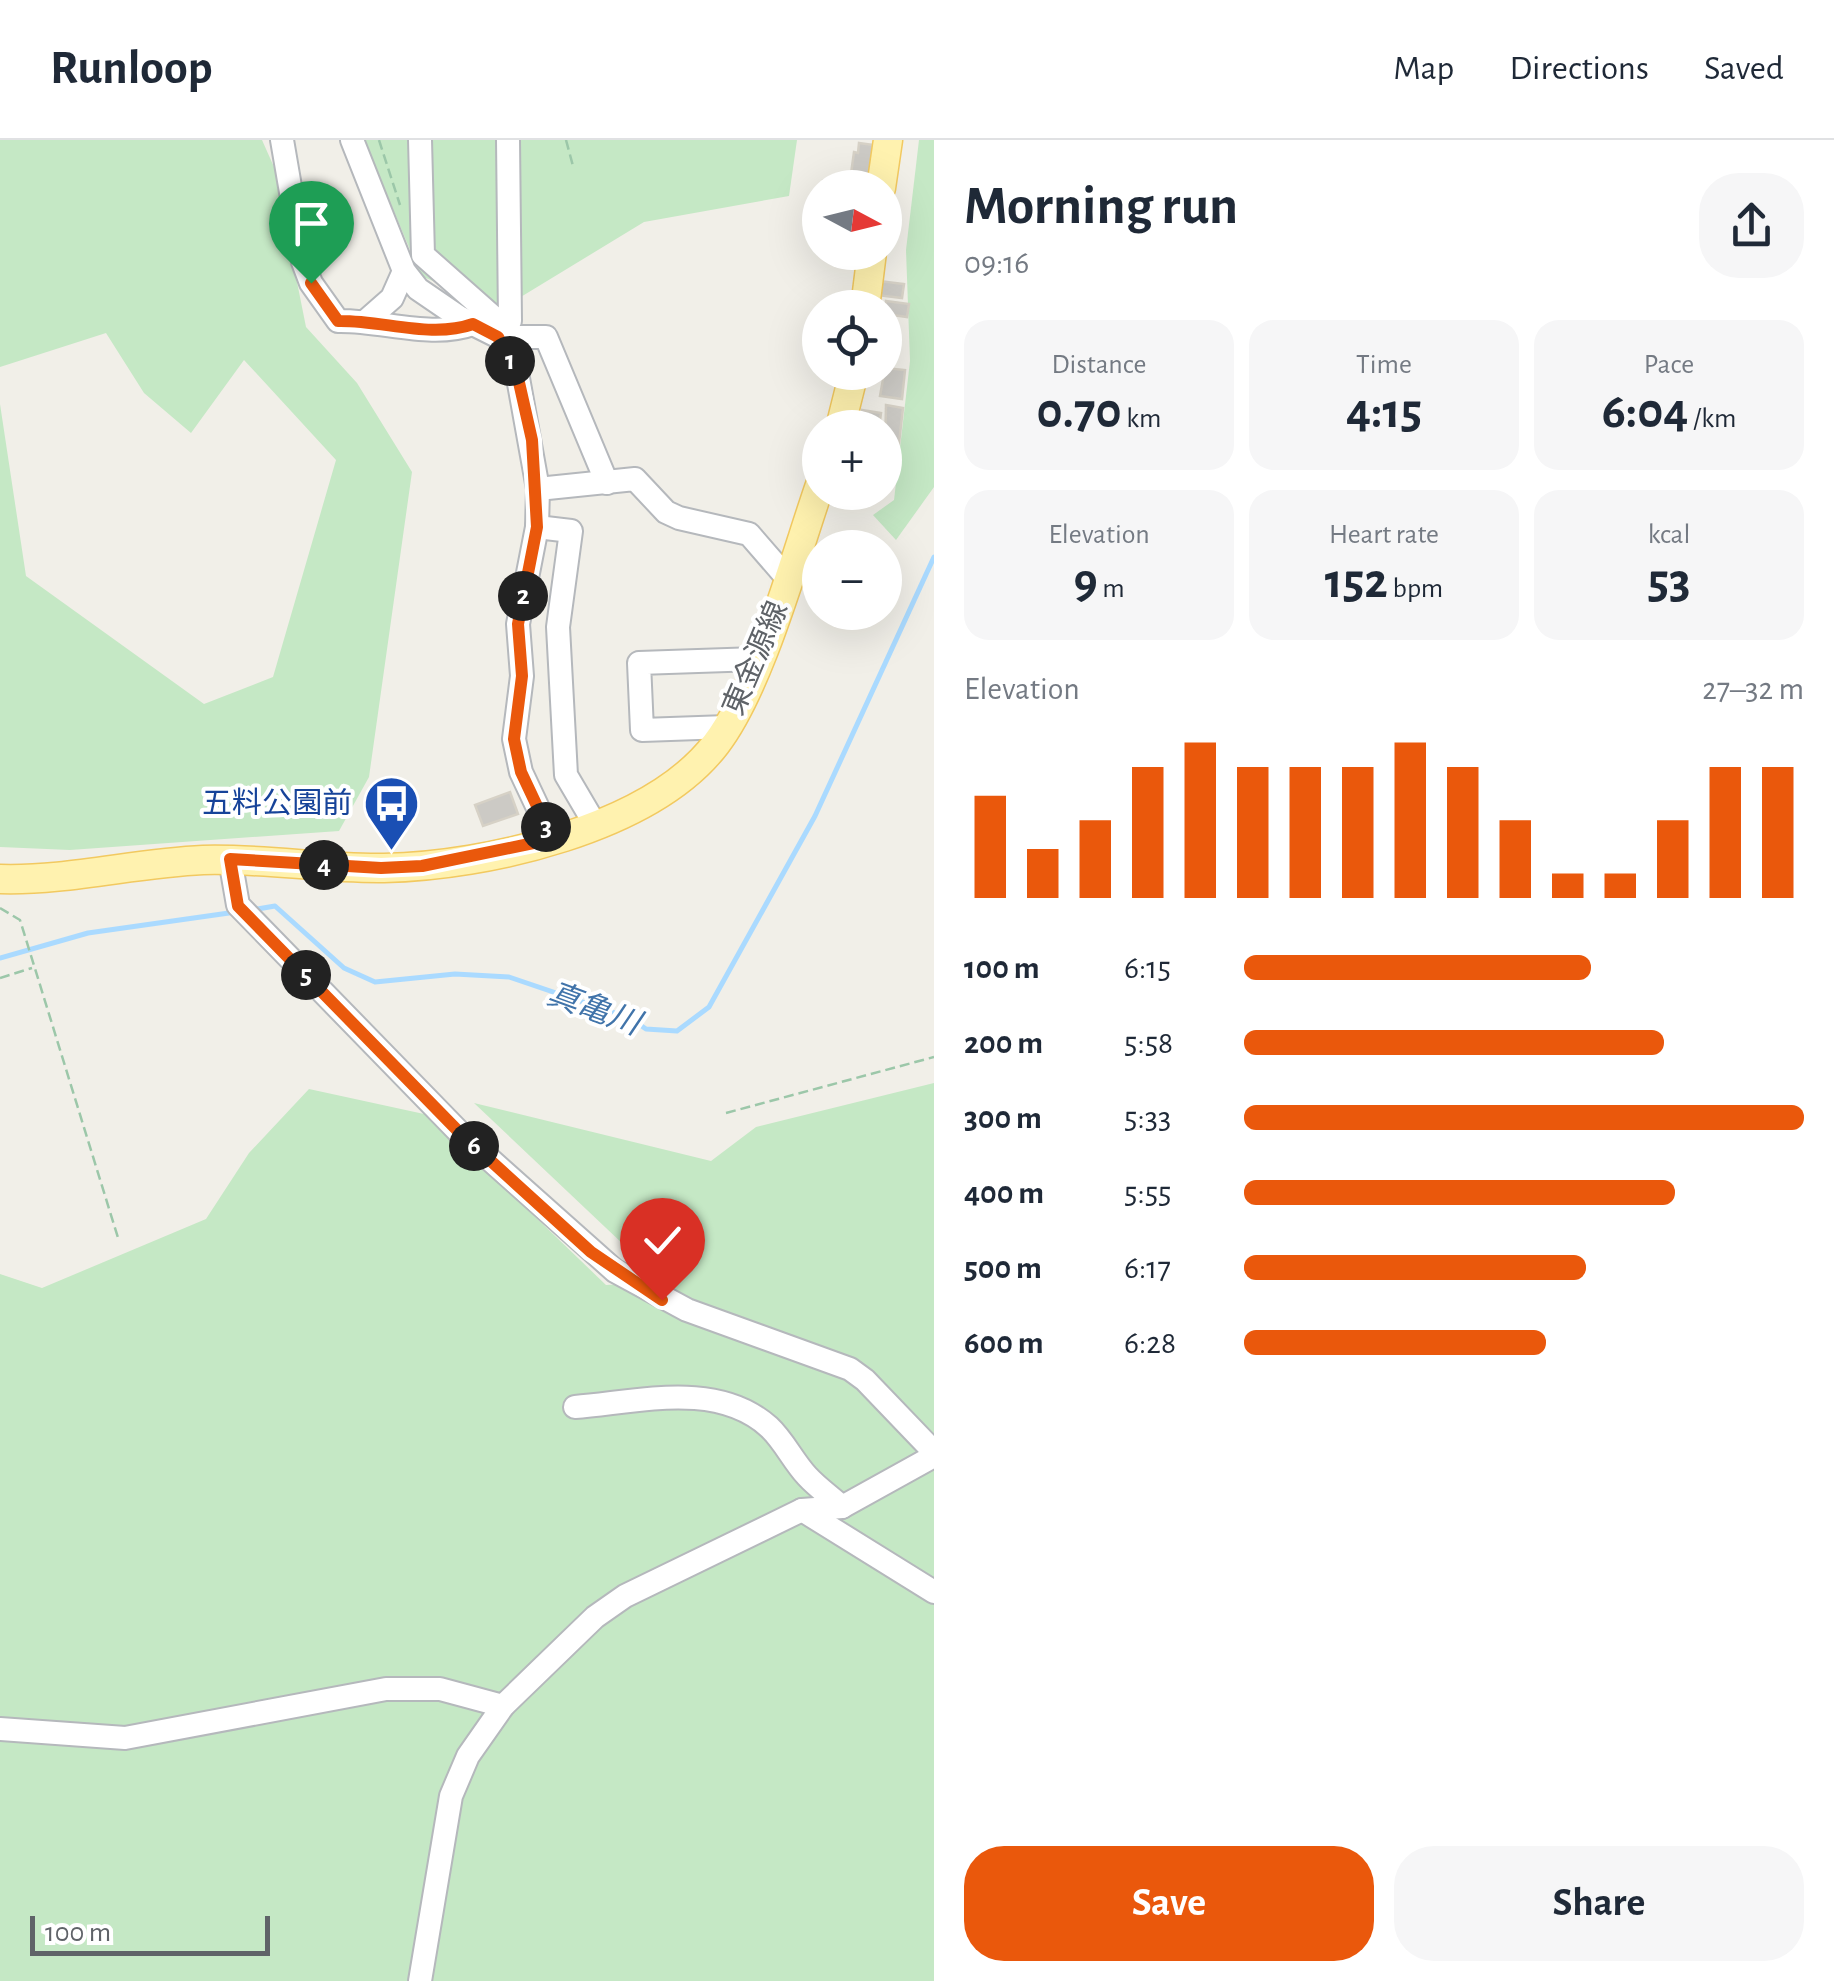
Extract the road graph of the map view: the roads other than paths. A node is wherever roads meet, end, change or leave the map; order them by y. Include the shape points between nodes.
1 (282, 140) edge
2 (352, 140) edge
3 (420, 140) edge
4 (508, 140) edge
5 (888, 140) edge
6 (884, 170) edge
7 (404, 271) junction
8 (367, 320) junction
9 (473, 324) junction
10 (498, 337) junction
11 (607, 484) junction
12 (538, 489) junction
13 (812, 510) edge
14 (537, 527) junction
15 (788, 578) junction
16 (757, 659) junction
17 (726, 727) junction
18 (596, 826) junction
19 (548, 840) junction
20 (230, 859) junction
21 (0, 880) edge
22 (575, 1408) dead end
23 (934, 1454) edge
24 (842, 1507) junction
25 (802, 1510) junction
26 (934, 1592) edge
27 (504, 1706) junction
28 (0, 1729) edge
29 (420, 1981) edge

1 - 8 street via 311,283 338,321
2 - 7 street
3 - 10 street via 423,255 492,316
4 - 10 street via 510,320
5 - 6 main road
7 - 8 street via 392,298
7 - 9 street via 418,289
8 - 9 street via 443,332
9 - 10 street
10 - 11 street via 546,337
10 - 12 street via 518,378
11 - 12 street
11 - 15 street via 635,478 666,512 749,534
12 - 14 street
13 - 15 main road, 東金源線
14 - 18 street via 572,532 558,627 566,775
14 - 19 street via 518,624 522,676 514,739
15 - 16 main road, 東金源線
16 - 17 main road, 東金源線
16 - 17 street via 640,663 642,730
17 - 18 main road, 東金源線 via 672,788
18 - 19 main road, 東金源線
19 - 20 main road, 東金源線 via 422,866
20 - 21 main road, 東金源線
20 - 23 street via 238,906 459,1132 591,1252 662,1300 850,1369
22 - 24 street via 686,1398 748,1410
23 - 24 street
24 - 25 street
25 - 26 street
25 - 27 street via 625,1596
27 - 28 street via 440,1688 386,1689 126,1738
27 - 29 street via 468,1756 451,1796

